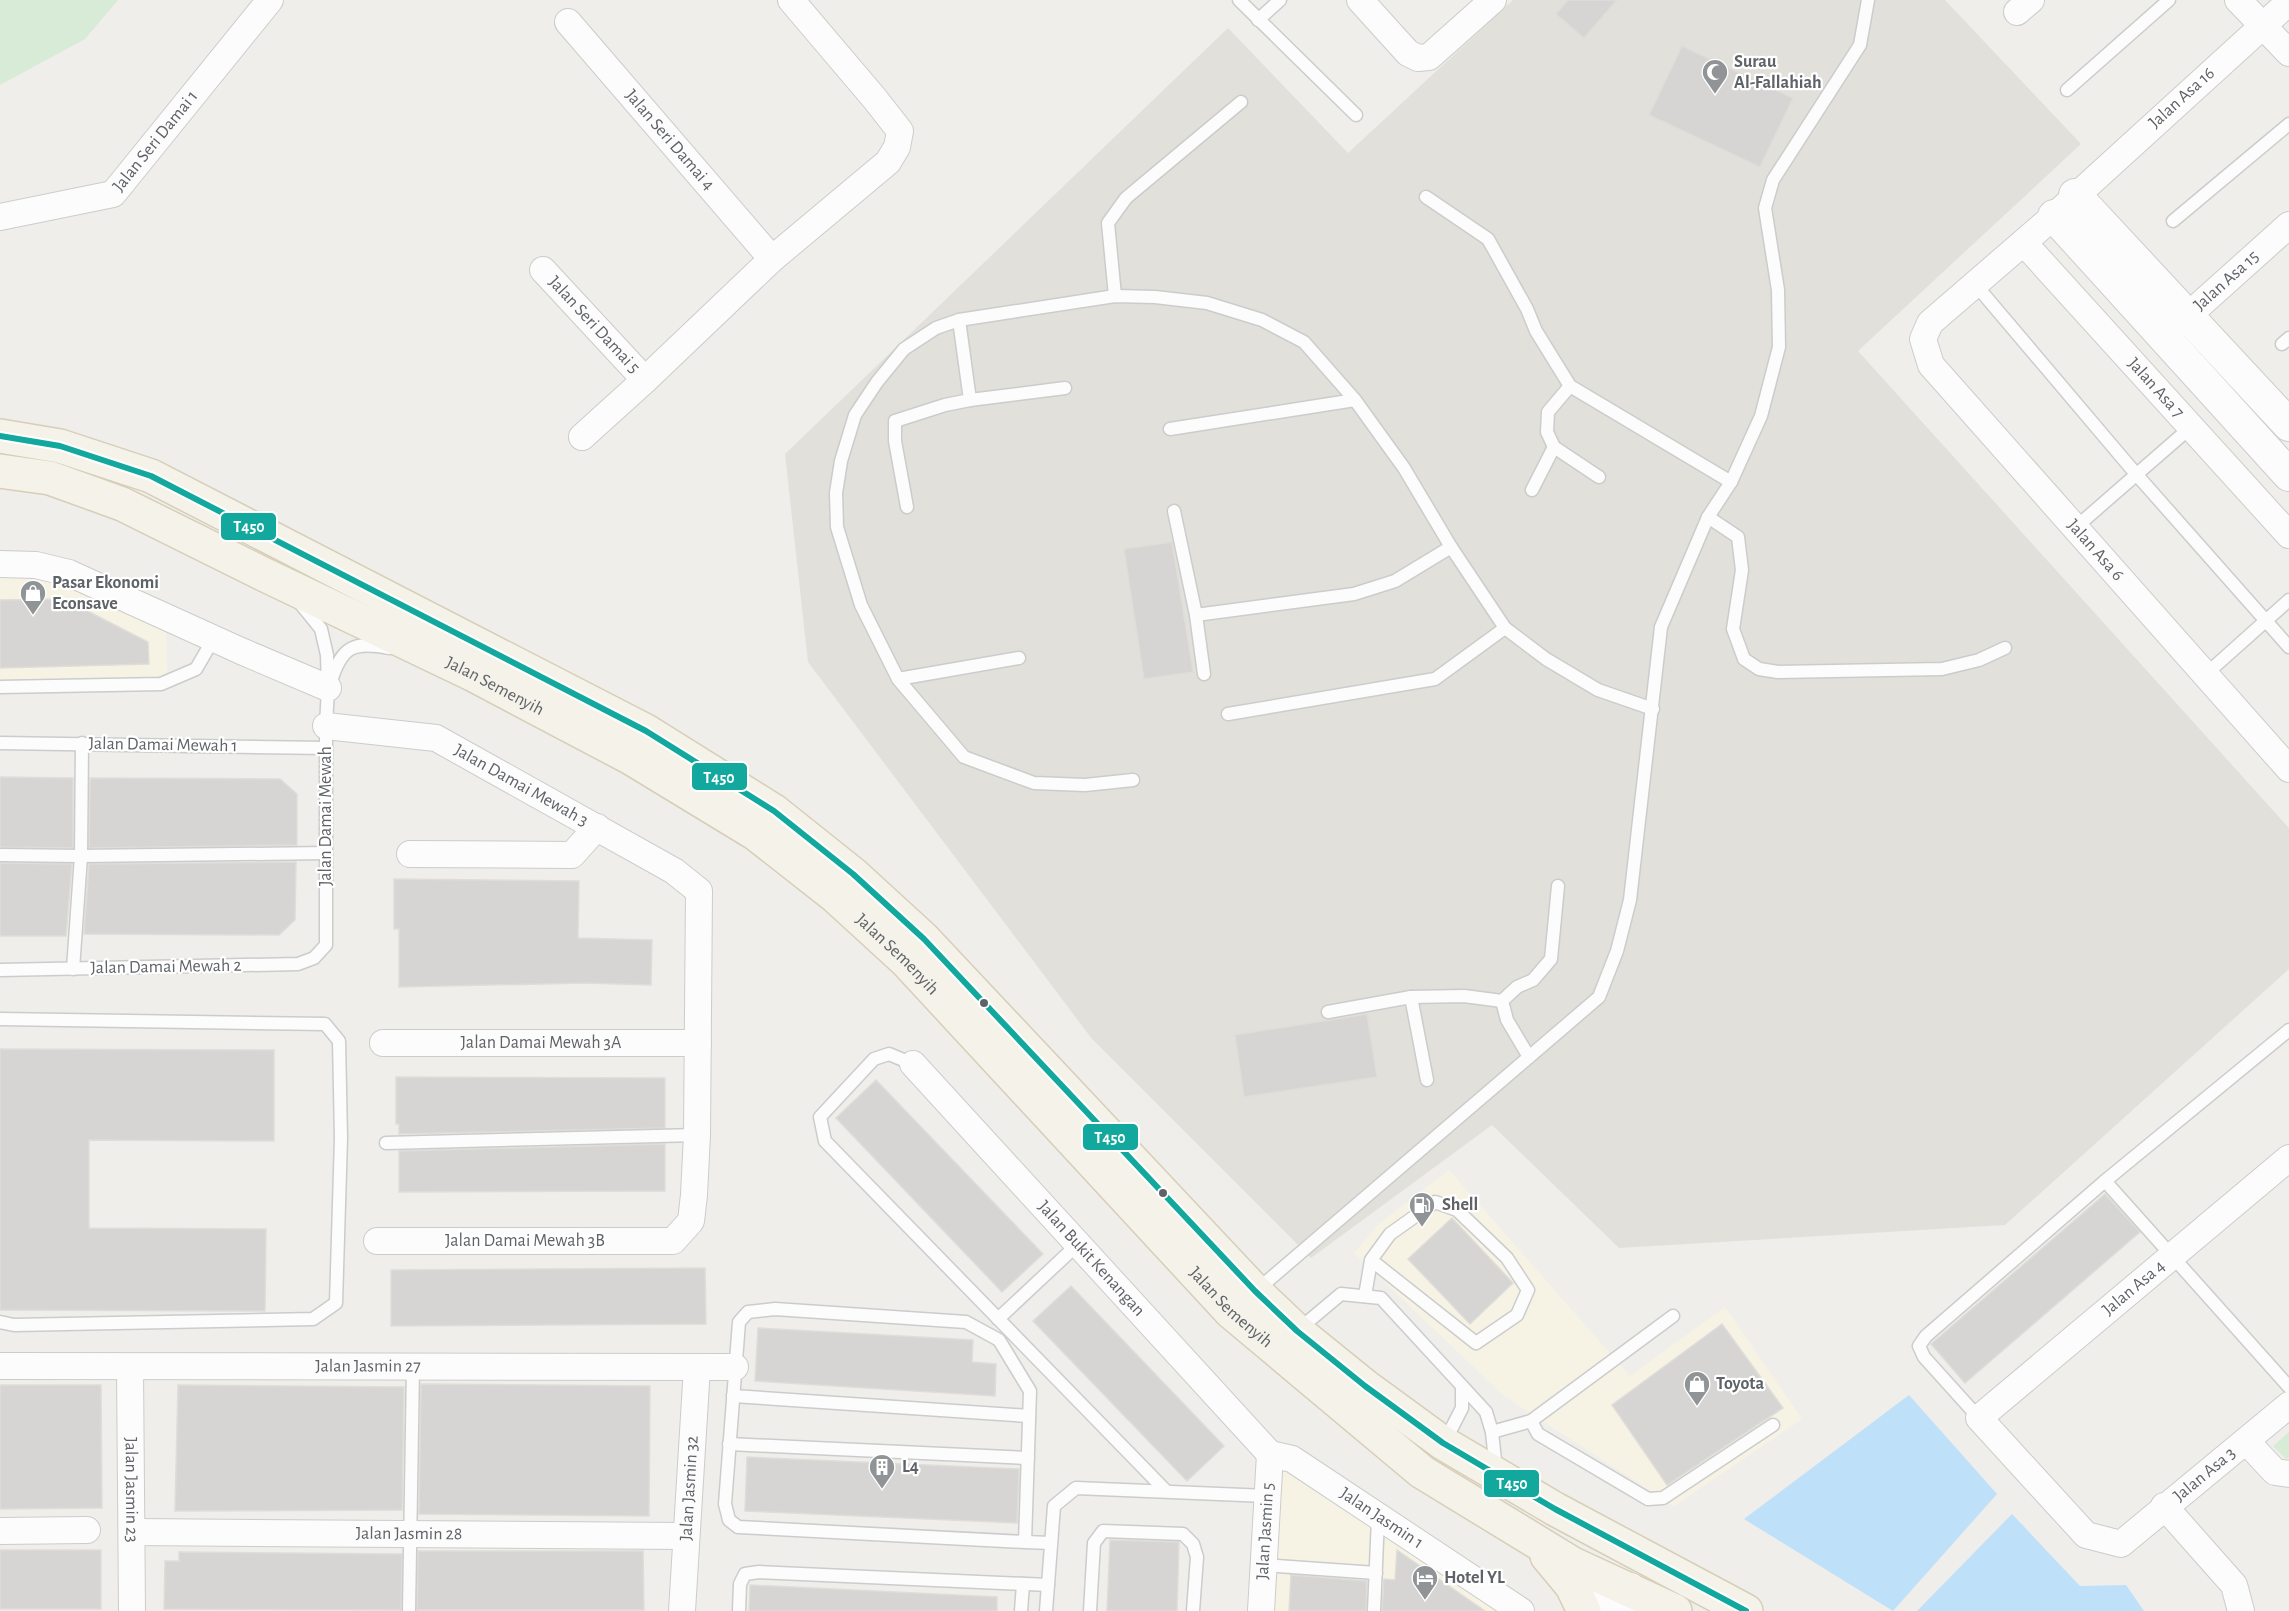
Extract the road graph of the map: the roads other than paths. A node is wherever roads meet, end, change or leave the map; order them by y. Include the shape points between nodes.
1 (270, 0) edge
2 (791, 0) edge
3 (1239, 0) edge
4 (1280, 0) edge
5 (1360, 0) edge
6 (1493, 0) edge
7 (1868, 0) edge
8 (2169, 0) edge
9 (2238, 0) edge
10 (2289, 2) edge
11 (1258, 20) junction
12 (568, 22) dead end
13 (2262, 26) junction
14 (2289, 53) edge
15 (2067, 90) dead end
16 (1241, 102) dead end
17 (1356, 116) dead end
18 (2289, 124) edge
19 (2075, 195) junction
20 (1426, 197) dead end
21 (2054, 216) junction
22 (0, 217) edge
23 (2173, 221) dead end
24 (2289, 225) edge
25 (2024, 243) junction
26 (772, 259) junction
27 (543, 270) dead end
28 (1975, 284) junction
29 (1115, 296) junction
30 (2188, 316) junction
31 (959, 320) junction
32 (1930, 323) joint
33 (2164, 337) junction
34 (645, 380) junction
35 (1570, 386) junction
36 (1065, 388) dead end
37 (970, 400) junction
38 (1355, 400) junction
39 (2289, 425) edge
40 (2191, 427) junction
41 (1170, 429) dead end
42 (0, 436) edge
43 (582, 437) dead end
44 (1554, 447) junction
45 (2285, 462) edge
46 (0, 471) edge
47 (2136, 474) junction
48 (1599, 477) dead end
49 (1731, 482) junction
50 (1532, 490) dead end
51 (908, 507) dead end
52 (1174, 511) dead end
53 (1708, 517) junction
54 (2076, 528) junction
55 (2289, 535) edge
56 (1451, 547) junction
57 (0, 564) edge
58 (259, 572) junction
59 (2289, 600) edge
60 (1196, 615) junction
61 (2265, 620) junction
62 (1505, 628) junction
63 (214, 638) junction
64 (2289, 647) edge
65 (2005, 648) dead end
66 (1018, 658) dead end
67 (472, 674) junction
68 (1204, 674) dead end
69 (2205, 675) junction
70 (898, 679) junction
71 (0, 687) edge
72 (328, 688) junction
73 (1653, 710) junction
74 (1228, 714) dead end
75 (326, 737) junction
76 (0, 743) edge
77 (82, 743) junction
78 (2289, 769) edge
79 (1132, 780) dead end
80 (597, 827) junction
81 (327, 854) junction
82 (410, 854) dead end
83 (0, 855) edge
84 (81, 856) junction
85 (1558, 886) dead end
86 (326, 945) joint
87 (73, 969) junction
88 (0, 970) edge
89 (1411, 997) junction
90 (1502, 1001) junction
91 (1328, 1012) dead end
92 (0, 1019) edge
93 (2289, 1030) edge
94 (383, 1043) dead end
95 (698, 1043) junction
96 (1529, 1057) junction
97 (913, 1064) joint
98 (1428, 1080) dead end
99 (698, 1135) junction
100 (386, 1143) dead end
101 (2289, 1158) edge
102 (2105, 1181) junction
103 (377, 1241) dead end
104 (1078, 1244) junction
105 (2172, 1255) junction
106 (1371, 1260) junction
107 (1365, 1296) junction
108 (1243, 1301) junction
109 (1672, 1316) dead end
110 (998, 1319) junction
111 (0, 1322) edge
112 (1298, 1331) junction
113 (0, 1366) edge
114 (413, 1367) junction
115 (697, 1367) junction
116 (735, 1367) junction
117 (130, 1368) junction
118 (1462, 1386) junction
119 (2289, 1387) edge
120 (733, 1396) junction
121 (2289, 1405) edge
122 (1029, 1416) junction
123 (1979, 1418) junction
124 (1531, 1421) junction
125 (1773, 1425) dead end
126 (1492, 1432) junction
127 (2246, 1441) junction
128 (1443, 1443) junction
129 (729, 1444) junction
130 (1270, 1454) junction
131 (1028, 1458) junction
132 (2289, 1474) edge
133 (1497, 1476) junction
134 (1166, 1491) junction
135 (1268, 1496) junction
136 (2164, 1506) junction
137 (1378, 1518) junction
138 (87, 1530) dead end
139 (1516, 1530) junction
140 (0, 1531) edge
141 (133, 1532) junction
142 (410, 1533) junction
143 (1604, 1533) junction
144 (685, 1536) junction
145 (1025, 1542) junction
146 (1050, 1543) junction
147 (1264, 1564) junction
148 (1376, 1573) junction
149 (1680, 1575) junction
150 (1023, 1584) junction
151 (1048, 1585) junction
152 (1618, 1593) edge
153 (132, 1611) edge
154 (409, 1611) edge
155 (681, 1611) edge
156 (739, 1611) edge
157 (1021, 1611) edge
158 (1046, 1611) edge
159 (1090, 1611) edge
160 (1193, 1611) edge
161 (1261, 1611) edge
162 (1374, 1611) edge
163 (1521, 1611) edge
164 (1584, 1611) edge
165 (1675, 1611) edge
166 (1746, 1611) edge
167 (2241, 1611) edge

1 - 22 street, Jalan Seri Damai 1 via 113,194
2 - 26 street via 900,131 888,162
3 - 11 lane
4 - 11 lane
5 - 6 street via 1408,53 1418,58 1429,57
7 - 49 lane via 1860,45 1773,180 1765,208 1778,290 1779,347 1761,416
8 - 15 lane
9 - 13 street
10 - 13 street, Jalan Asa 16
11 - 17 lane
12 - 26 street, Jalan Seri Damai 4
13 - 14 street
13 - 19 street, Jalan Asa 16
16 - 29 lane via 1126,198 1108,223
18 - 23 lane
19 - 21 street, Jalan Asa 16
19 - 30 street
20 - 35 lane via 1488,239
21 - 25 street, Jalan Asa 16
21 - 33 street
24 - 30 street, Jalan Asa 15
25 - 28 street, Jalan Asa 16
25 - 40 street, Jalan Asa 7
26 - 34 street
27 - 34 street, Jalan Seri Damai 5
28 - 32 street, Jalan Asa 16
28 - 47 lane
29 - 31 lane
29 - 38 lane via 1207,303 1262,320 1304,342
30 - 33 street, Jalan Asa 15
30 - 39 street
31 - 37 lane
31 - 70 lane via 936,328 904,349 855,415 841,461 836,493 837,527 861,604
32 - 54 street, Jalan Asa 6 via 1923,339 1931,365
33 - 45 street
34 - 43 street
35 - 44 lane via 1548,412 1547,432
35 - 49 lane
36 - 37 lane
37 - 51 lane via 895,421
38 - 41 lane
38 - 56 lane via 1404,468
40 - 47 lane
40 - 55 street, Jalan Asa 7
42 - 108 main road, Jalan Semenyih via 60,446 152,476 646,731 774,811 853,874 924,939
44 - 48 lane
44 - 50 lane
46 - 58 main road, Jalan Semenyih via 50,478 122,504
47 - 54 lane
47 - 61 lane
49 - 53 lane
52 - 60 lane
53 - 65 lane via 1738,537 1742,570 1733,629 1744,659 1759,669 1942,669 1979,660
53 - 73 lane via 1661,627
54 - 69 street, Jalan Asa 6
56 - 60 lane via 1395,581 1354,594
56 - 62 lane
57 - 63 street via 36,565 69,573
58 - 67 main road, Jalan Semenyih
58 - 72 lane, Jalan Damai Mewah via 295,598 321,629
59 - 61 lane
60 - 68 lane
61 - 64 lane
61 - 69 lane
62 - 73 lane via 1546,659 1598,690
62 - 74 lane via 1435,679
63 - 71 lane via 196,669 161,684
63 - 72 street
66 - 70 lane
67 - 72 lane, Jalan Damai Mewah via 391,649 358,645 342,656
67 - 108 main road, Jalan Semenyih via 632,758 747,828 835,896 906,961
69 - 78 street, Jalan Asa 6
70 - 79 lane via 964,757 1034,783 1085,785
72 - 75 lane, Jalan Damai Mewah
73 - 96 lane via 1630,900 1617,951 1599,997
75 - 77 lane, Jalan Damai Mewah 1
75 - 80 street, Jalan Damai Mewah 3 via 436,738
75 - 81 lane, Jalan Damai Mewah
76 - 77 lane, Jalan Damai Mewah 1
77 - 84 lane
80 - 82 street via 572,855
80 - 95 street, Jalan Damai Mewah 3 via 674,871 699,891
81 - 84 lane
81 - 86 lane, Jalan Damai Mewah
83 - 84 lane
84 - 87 lane
85 - 90 lane via 1551,959 1533,980 1517,987
86 - 87 lane, Jalan Damai Mewah 2 via 314,958 298,964
87 - 88 lane, Jalan Damai Mewah 2
89 - 90 lane via 1464,996
89 - 91 lane
89 - 98 lane
90 - 96 lane
92 - 111 lane via 325,1024 339,1041 341,1138 336,1303 313,1320 14,1325
93 - 102 lane
94 - 95 street, Jalan Damai Mewah 3A
95 - 99 street
96 - 108 lane
97 - 104 street, Jalan Bukit Kenangan
97 - 110 lane via 889,1054 874,1059 820,1117 825,1141
99 - 100 lane
99 - 103 street, Jalan Damai Mewah 3B via 691,1221 673,1241
101 - 105 street, Jalan Asa 4
102 - 105 lane
102 - 123 lane via 1919,1346 1924,1357
104 - 110 lane
104 - 130 street, Jalan Bukit Kenangan
105 - 119 lane
105 - 123 street, Jalan Asa 4
106 - 106 lane via 1390,1234 1435,1202 1457,1210 1507,1258 1528,1290 1517,1315 1476,1344
106 - 107 lane
107 - 112 lane via 1341,1294
107 - 118 lane via 1381,1298
108 - 112 main road, Jalan Semenyih
108 - 139 main road, Jalan Semenyih via 1422,1472
109 - 124 lane
110 - 134 lane
112 - 128 main road, Jalan Semenyih
113 - 117 street, Jalan Jasmin 27
114 - 115 street, Jalan Jasmin 27
114 - 117 street, Jalan Jasmin 27
114 - 142 lane
115 - 116 street, Jalan Jasmin 27
115 - 144 street, Jalan Jasmin 32
116 - 120 lane
116 - 122 lane via 739,1322 748,1312 775,1309 966,1322 999,1340 1030,1391
117 - 141 street, Jalan Jasmin 23
118 - 126 lane via 1486,1412
118 - 128 lane via 1462,1408
120 - 122 lane
120 - 129 lane
121 - 127 street, Jalan Asa 3
122 - 131 lane
123 - 136 street, Jalan Asa 3 via 2086,1535 2121,1544
124 - 125 lane via 1538,1434 1648,1499 1663,1498
124 - 126 lane
126 - 133 lane
127 - 132 street via 2275,1472
127 - 136 street, Jalan Asa 3
128 - 133 main road, Jalan Semenyih
129 - 131 lane
129 - 145 lane via 725,1504 729,1520 738,1527
130 - 135 street, Jalan Jasmin 5
130 - 137 street, Jalan Jasmin 1 via 1292,1459
131 - 145 lane
133 - 143 main road, Jalan Semenyih
134 - 135 lane
134 - 146 lane via 1076,1488 1054,1506
135 - 147 street, Jalan Jasmin 5
136 - 167 street via 2234,1585
137 - 148 lane
137 - 163 street, Jalan Jasmin 1
138 - 140 street
139 - 152 main road, Jalan Semenyih
139 - 164 main road via 1557,1566
141 - 142 street, Jalan Jasmin 28
141 - 153 street, Jalan Jasmin 23
142 - 144 street, Jalan Jasmin 28
142 - 154 lane
143 - 149 main road, Jalan Semenyih
143 - 152 main road
144 - 155 street, Jalan Jasmin 32
145 - 146 lane
146 - 151 lane
147 - 148 lane
147 - 161 street, Jalan Jasmin 5
148 - 162 lane
149 - 152 main road
149 - 166 main road, Jalan Semenyih
150 - 151 lane
150 - 156 lane via 759,1572 745,1574 740,1584
150 - 157 lane
151 - 158 lane
152 - 165 main road, Jalan Semenyih
159 - 160 lane via 1094,1543 1103,1531 1183,1533 1193,1544 1197,1557

